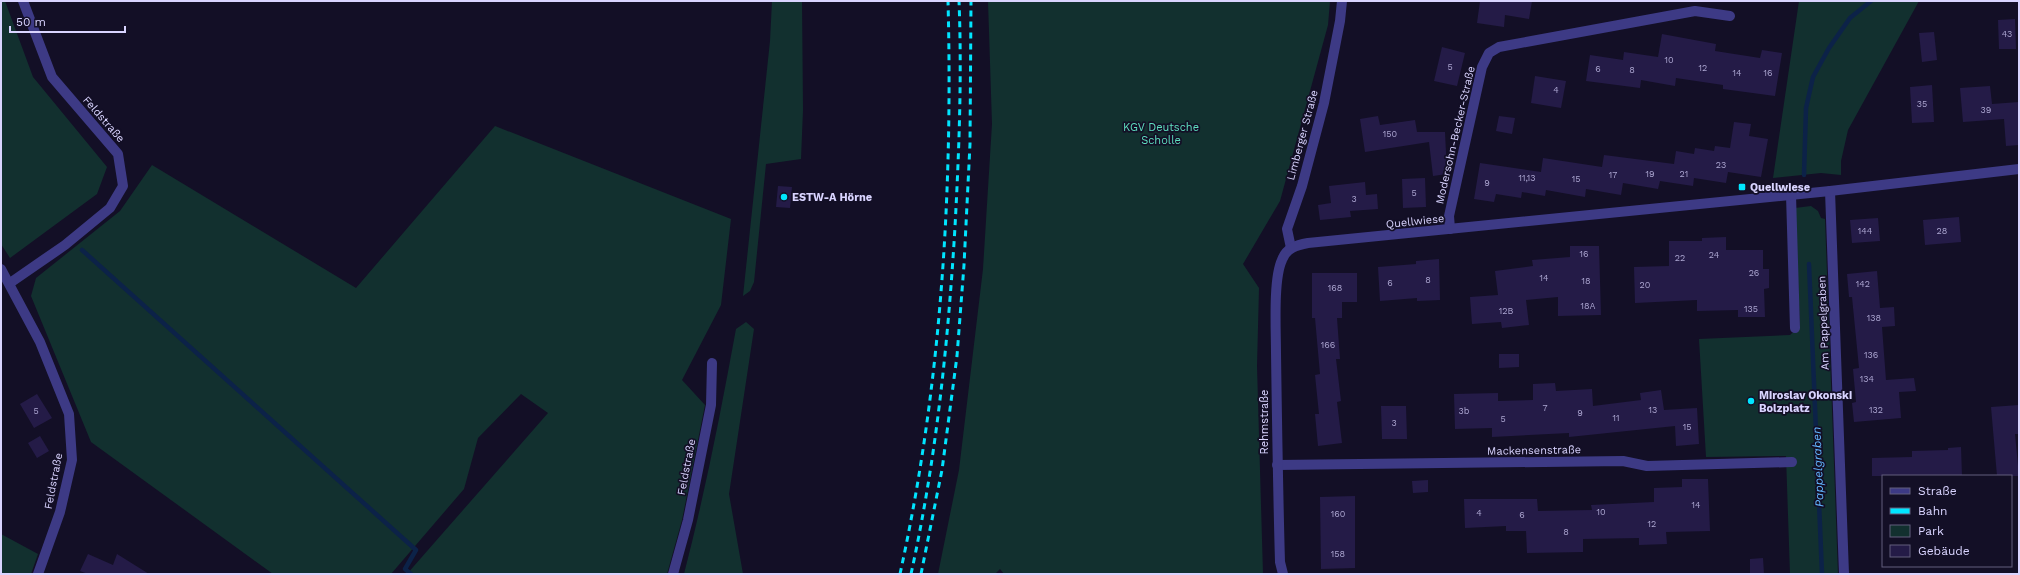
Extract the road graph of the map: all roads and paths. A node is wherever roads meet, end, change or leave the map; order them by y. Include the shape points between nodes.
1 (24, 1) edge
2 (1342, 1) edge
3 (1730, 16) dead end
4 (2019, 169) edge
5 (1830, 191) junction
6 (1791, 195) junction
7 (1450, 229) junction
8 (1291, 248) junction
9 (1, 269) edge
10 (10, 283) junction
11 (1795, 328) dead end
12 (712, 363) dead end
13 (1792, 462) dead end
14 (1277, 465) junction
15 (38, 574) edge
16 (673, 574) edge
17 (1283, 574) edge
18 (1844, 574) edge

1 - 10 street, Feldstraße via 52,77 118,154 123,186 110,208 65,245
2 - 8 street, Limberger Straße via 1324,103 1302,186 1287,229
3 - 7 street, Modersohn-Becker-Straße via 1695,11 1499,47 1489,53 1482,67 1449,216
4 - 5 street, Quellwiese
5 - 6 street, Quellwiese
5 - 18 street, Am Pappelgraben
6 - 7 street, Quellwiese
6 - 11 street
7 - 8 street, Quellwiese via 1308,243
8 - 14 street, Rehmstraße via 1282,258 1278,270
9 - 10 street, Feldstraße
10 - 15 street, Feldstraße via 40,342 69,414 72,460 60,512
12 - 16 street, Feldstraße via 711,405 688,520
13 - 14 street, Mackensenstraße via 1647,466 1623,461
14 - 17 street, Rehmstraße via 1280,562

